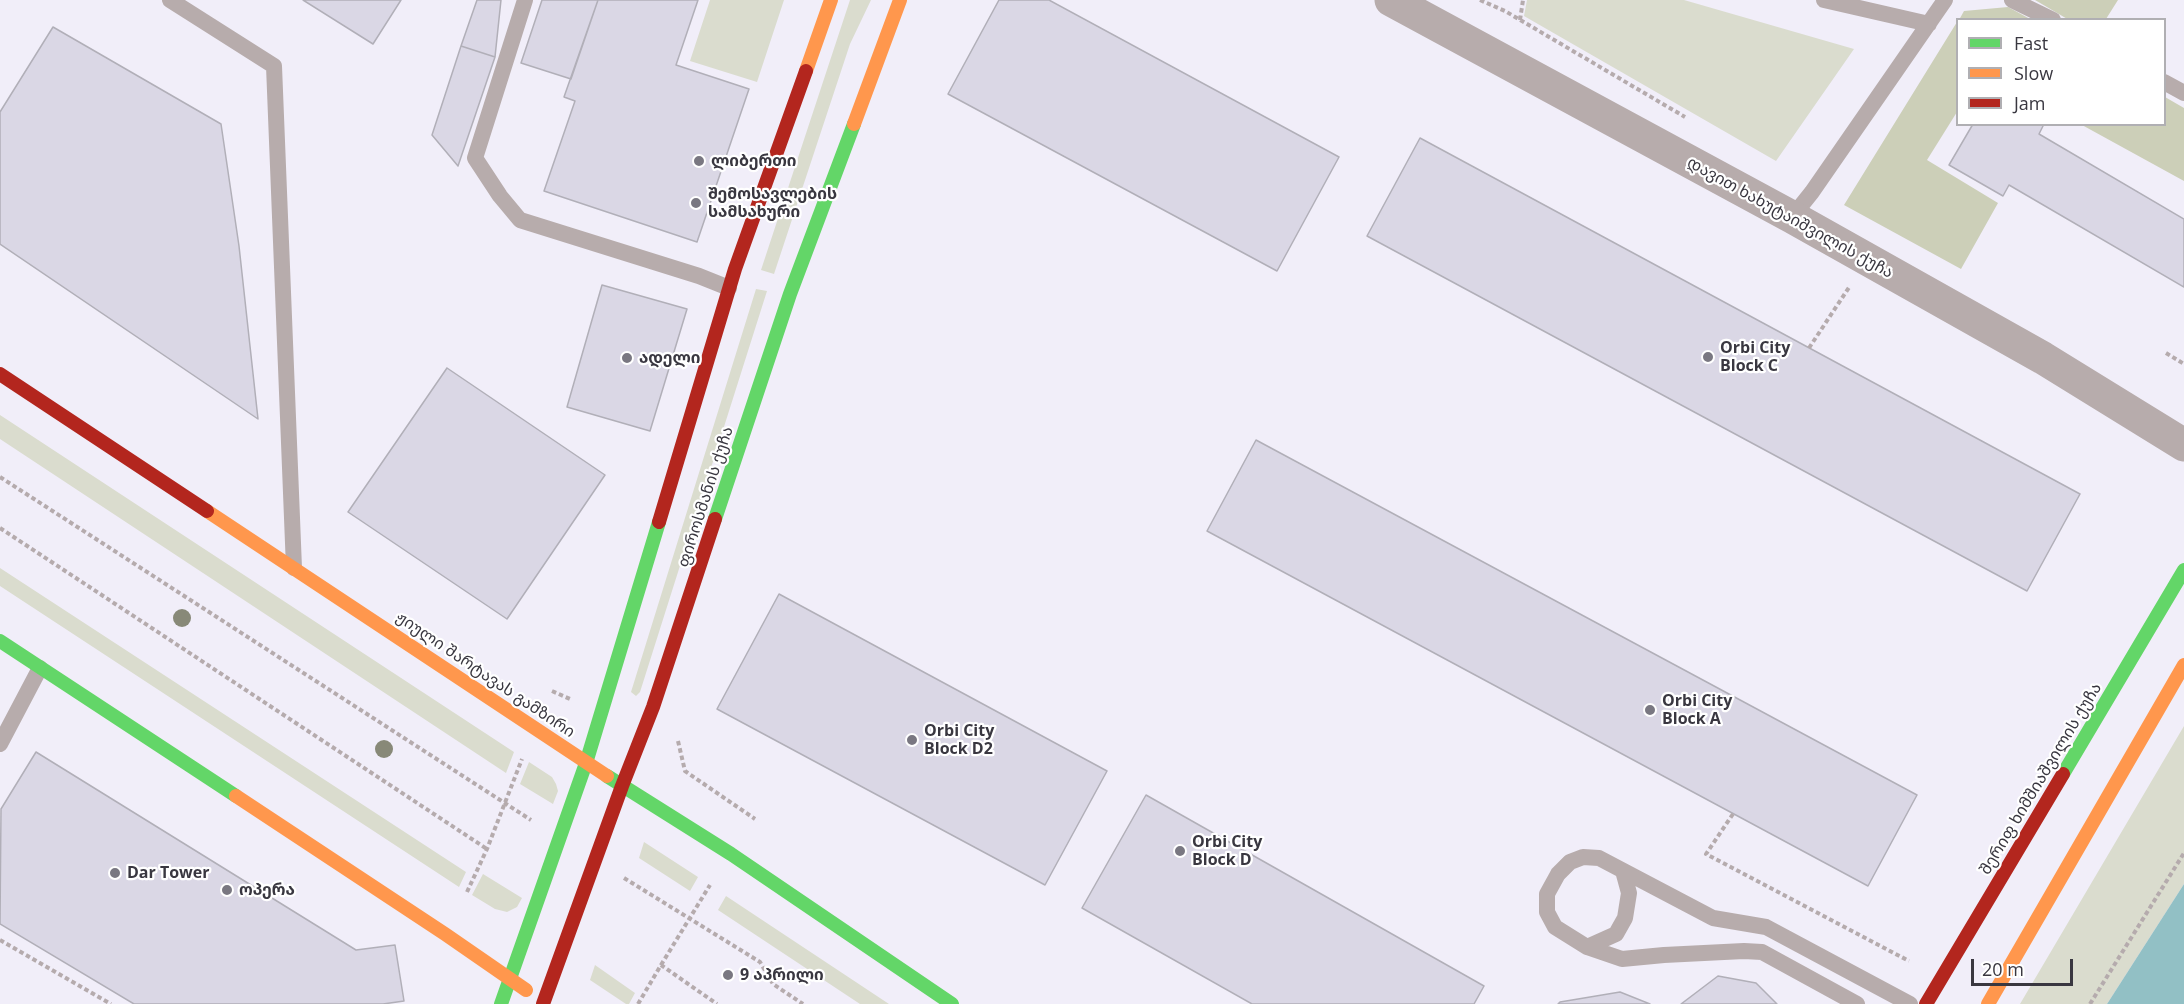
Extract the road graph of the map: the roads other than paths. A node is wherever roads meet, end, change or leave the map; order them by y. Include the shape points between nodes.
1 (170, 0) edge
2 (525, 0) edge
3 (831, 0) edge
4 (900, 0) edge
5 (1391, 0) edge
6 (1824, 0) edge
7 (1901, 0) edge
8 (1945, 0) edge
9 (2012, 0) edge
10 (1430, 9) edge
11 (1892, 15) junction
12 (2049, 18) edge
13 (1929, 24) junction
14 (2166, 82) edge
15 (2184, 93) edge
16 (1792, 217) junction
17 (729, 288) junction
18 (0, 374) edge
19 (2184, 445) edge
20 (294, 568) junction
21 (2184, 570) edge
22 (0, 641) edge
23 (2184, 665) edge
24 (40, 668) junction
25 (0, 744) edge
26 (586, 763) junction
27 (622, 786) junction
28 (1623, 871) junction
29 (1587, 947) junction
30 (510, 978) junction
31 (501, 1004) edge
32 (544, 1004) edge
33 (952, 1004) edge
34 (1857, 1004) edge
35 (1910, 1004) edge
36 (1926, 1004) edge
37 (1988, 1004) edge

1 - 20 lane via 274,66
2 - 17 lane via 475,158 500,196 519,220
3 - 17 main road
4 - 27 main road, ფიროსმანის ქუჩა via 790,294 653,707
5 - 10 street, დავით ხახუტაიშვილის ქუჩა
6 - 11 lane
7 - 11 lane
8 - 13 lane
9 - 12 lane
10 - 16 street, დავით ხახუტაიშვილის ქუჩა
11 - 13 lane
13 - 16 lane
14 - 15 lane
16 - 19 street, დავით ხახუტაიშვილის ქუჩა via 2043,358
17 - 26 main road
18 - 20 main road, ჟიული შარტავას გამზირი
20 - 26 main road, ჟიული შარტავას გამზირი
21 - 36 main road, შერიფ ხიმშიაშვილის ქუჩა
22 - 24 main road
23 - 37 main road
24 - 25 lane
24 - 30 main road
26 - 27 main road, ჟიული შარტავას გამზირი
26 - 30 main road
27 - 32 main road, ფიროსმანის ქუჩა
27 - 33 main road, ჟიული შარტავას გამზირი via 731,854
28 - 29 lane via 1629,893 1625,918 1616,934
28 - 29 lane via 1599,858 1570,862 1547,894 1547,912 1555,927
28 - 35 lane via 1713,918 1766,927
29 - 34 lane via 1622,959 1762,952
30 - 31 main road
30 - 32 main road

